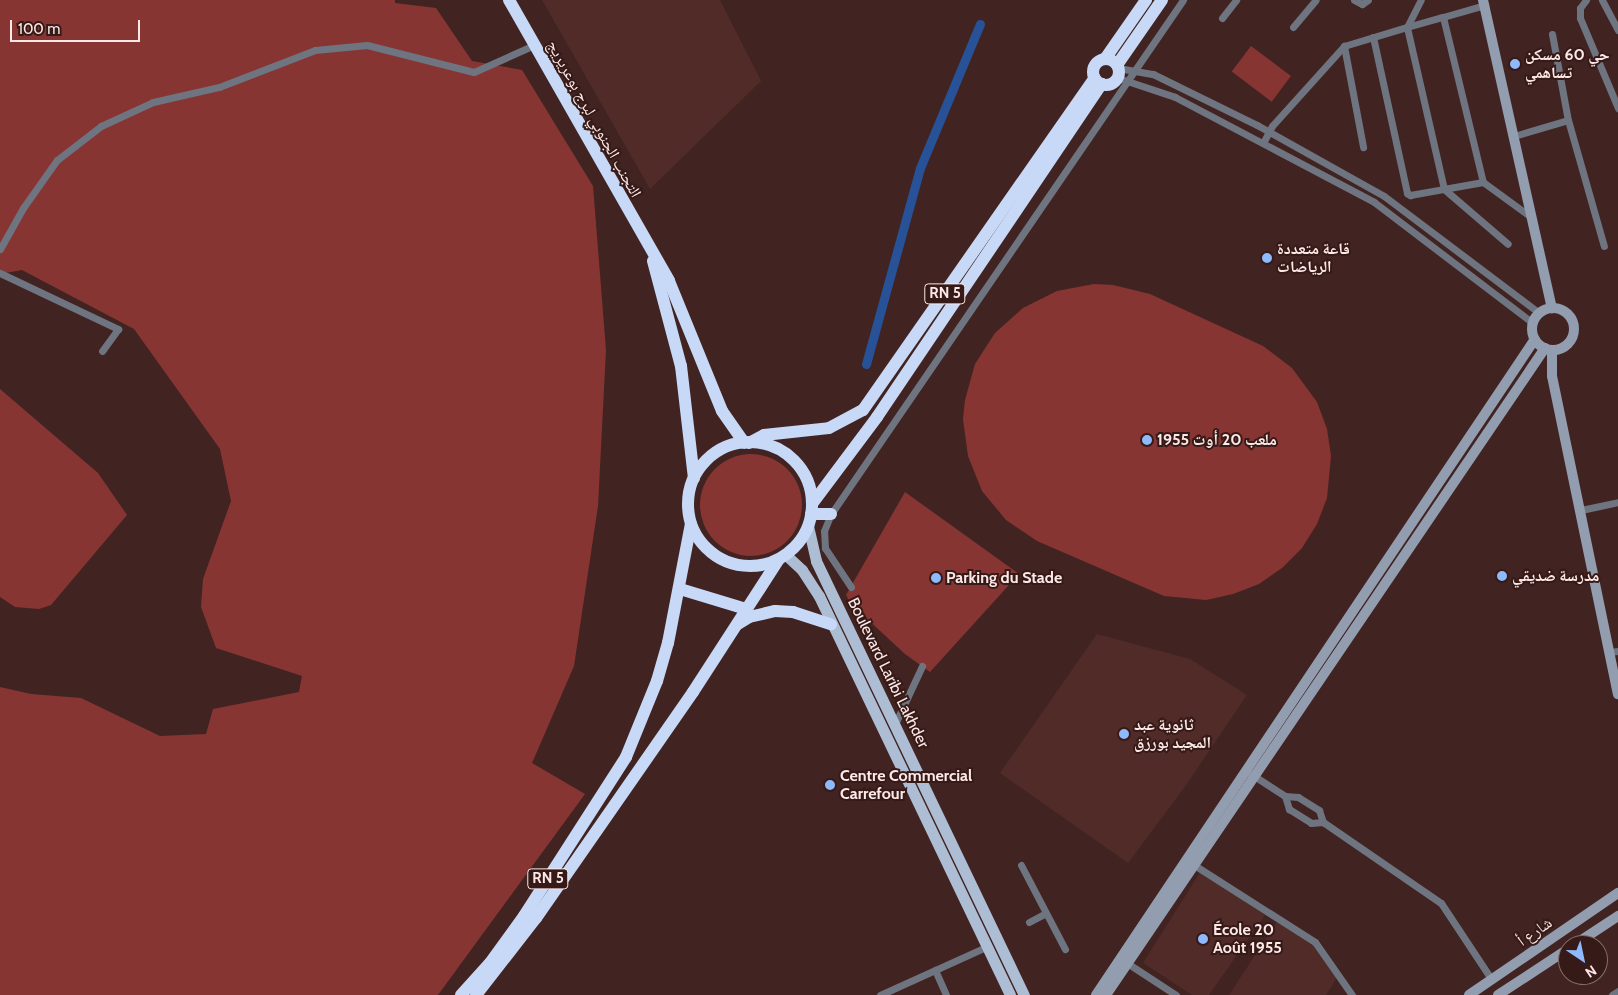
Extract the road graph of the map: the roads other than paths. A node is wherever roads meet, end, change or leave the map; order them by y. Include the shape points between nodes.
1 (509, 0) edge
2 (1146, 0) edge
3 (1162, 0) edge
4 (1184, 0) edge
5 (1236, 0) edge
6 (1316, 0) edge
7 (1354, 0) edge
8 (1368, 0) edge
9 (1421, 0) edge
10 (1586, 0) edge
11 (1602, 0) edge
12 (1484, 2) edge
13 (1443, 17) junction
14 (1222, 18) dead end
15 (1293, 27) dead end
16 (1407, 28) junction
17 (1618, 30) edge
18 (1552, 34) dead end
19 (1374, 37) junction
20 (534, 45) junction
21 (1344, 46) junction
22 (1104, 59) junction
23 (1136, 70) junction
24 (1120, 73) junction
25 (1098, 81) junction
26 (1618, 108) edge
27 (1568, 120) junction
28 (1270, 131) junction
29 (1514, 136) junction
30 (1263, 143) junction
31 (1363, 147) dead end
32 (1483, 182) junction
33 (1444, 189) junction
34 (1531, 217) junction
35 (1508, 244) dead end
36 (1604, 246) dead end
37 (0, 249) edge
38 (652, 254) junction
39 (0, 273) edge
40 (1552, 308) junction
41 (1539, 314) junction
42 (1533, 323) junction
43 (1535, 339) junction
44 (1548, 349) junction
45 (102, 351) dead end
46 (746, 443) junction
47 (694, 478) junction
48 (1618, 502) edge
49 (1581, 510) junction
50 (831, 514) junction
51 (810, 515) junction
52 (691, 524) junction
53 (782, 557) junction
54 (851, 587) dead end
55 (680, 589) junction
56 (746, 609) junction
57 (831, 624) junction
58 (736, 625) junction
59 (1614, 652) edge
60 (922, 666) dead end
61 (1618, 694) edge
62 (895, 724) junction
63 (883, 729) junction
64 (1250, 774) junction
65 (1284, 796) junction
66 (1323, 822) junction
67 (1190, 862) junction
68 (1021, 865) dead end
69 (1618, 893) edge
70 (1046, 913) junction
71 (1618, 916) edge
72 (1028, 922) dead end
73 (1589, 935) edge
74 (986, 947) junction
75 (1066, 949) dead end
76 (1558, 956) edge
77 (1124, 961) junction
78 (935, 970) junction
79 (1492, 980) junction
80 (1618, 991) edge
81 (461, 995) edge
82 (476, 995) edge
83 (880, 995) edge
84 (946, 995) edge
85 (1010, 995) edge
86 (1024, 995) edge
87 (1096, 995) edge
88 (1106, 995) edge
89 (1176, 995) edge
90 (1352, 995) edge
91 (1469, 995) edge
92 (1498, 995) edge
93 (1612, 995) edge

1 - 20 highway, التجنب الجنوبي لبرج بوعريريج
2 - 22 highway, RN 5
3 - 24 highway
4 - 23 street
5 - 14 street
6 - 15 street
7 - 8 street via 1362,4
9 - 16 street
10 - 26 street via 1580,8 1580,18
11 - 17 street
12 - 13 street
12 - 29 street
13 - 16 street
13 - 32 street
16 - 19 street
16 - 33 street
18 - 27 street
19 - 21 street
19 - 33 street via 1407,193
20 - 37 street via 474,72 367,45 315,50 219,88 153,102 101,126 57,160 23,208
20 - 38 highway, التجنب الجنوبي لبرج بوعريريج
21 - 28 street
21 - 31 street
22 - 24 highway
22 - 25 highway, RN 5 via 1095,66
23 - 24 street
23 - 24 street
23 - 28 street via 1153,74
24 - 25 highway via 1113,83
24 - 30 street via 1175,97
24 - 50 street
25 - 46 highway, RN 5 via 863,410 829,428 764,435
25 - 51 highway, RN 5
27 - 29 street
27 - 36 street
28 - 30 street
28 - 41 street via 1384,196
29 - 34 street
30 - 42 street via 1381,206
32 - 33 street
32 - 34 street
33 - 35 street
34 - 40 street
38 - 46 highway, التجنب الجنوبي لبرج بوعريريج via 669,281 722,412
38 - 47 highway, التجنب الجنوبي لبرج بوعريريج via 681,366
39 - 45 street via 118,329
40 - 41 street
40 - 44 street via 1570,316 1574,329 1570,342
41 - 42 street
42 - 43 street
43 - 44 street
43 - 64 street
44 - 49 street
44 - 64 street
46 - 47 highway via 726,447 711,457
46 - 51 highway via 771,446 790,458 805,475
47 - 52 highway via 688,500
48 - 49 street
49 - 59 street
50 - 51 highway
50 - 54 street via 824,531 825,548
51 - 53 highway via 799,542
51 - 62 main road, Boulevard Laribi Lakhder via 814,557
52 - 53 highway via 706,548 730,563 759,566
52 - 55 highway, RN 5
53 - 56 highway, RN 5
53 - 57 main road, Boulevard Laribi Lakhder via 811,582
55 - 56 highway
55 - 81 highway, RN 5 via 656,681 626,757 524,916 490,963
56 - 58 highway, RN 5
57 - 58 highway via 793,612 776,611 749,617
57 - 63 main road, Boulevard Laribi Lakhder
58 - 82 highway, RN 5 via 536,918
59 - 61 street
60 - 62 street
62 - 63 main road
62 - 86 main road, Boulevard Laribi Lakhder
63 - 74 main road, Boulevard Laribi Lakhder
64 - 65 street
64 - 67 street
65 - 66 street via 1298,797 1319,810
65 - 66 street via 1289,810 1311,823
66 - 79 street via 1442,903
67 - 77 street
67 - 90 street via 1315,942
68 - 70 street
69 - 79 street, شارع أ
70 - 72 street
70 - 75 street
71 - 73 street, شارع أ
74 - 78 street
74 - 85 main road, Boulevard Laribi Lakhder
76 - 92 street, شارع أ
77 - 87 street
77 - 88 street
77 - 89 street
78 - 83 street
78 - 84 street
79 - 91 street, شارع أ
80 - 93 street

